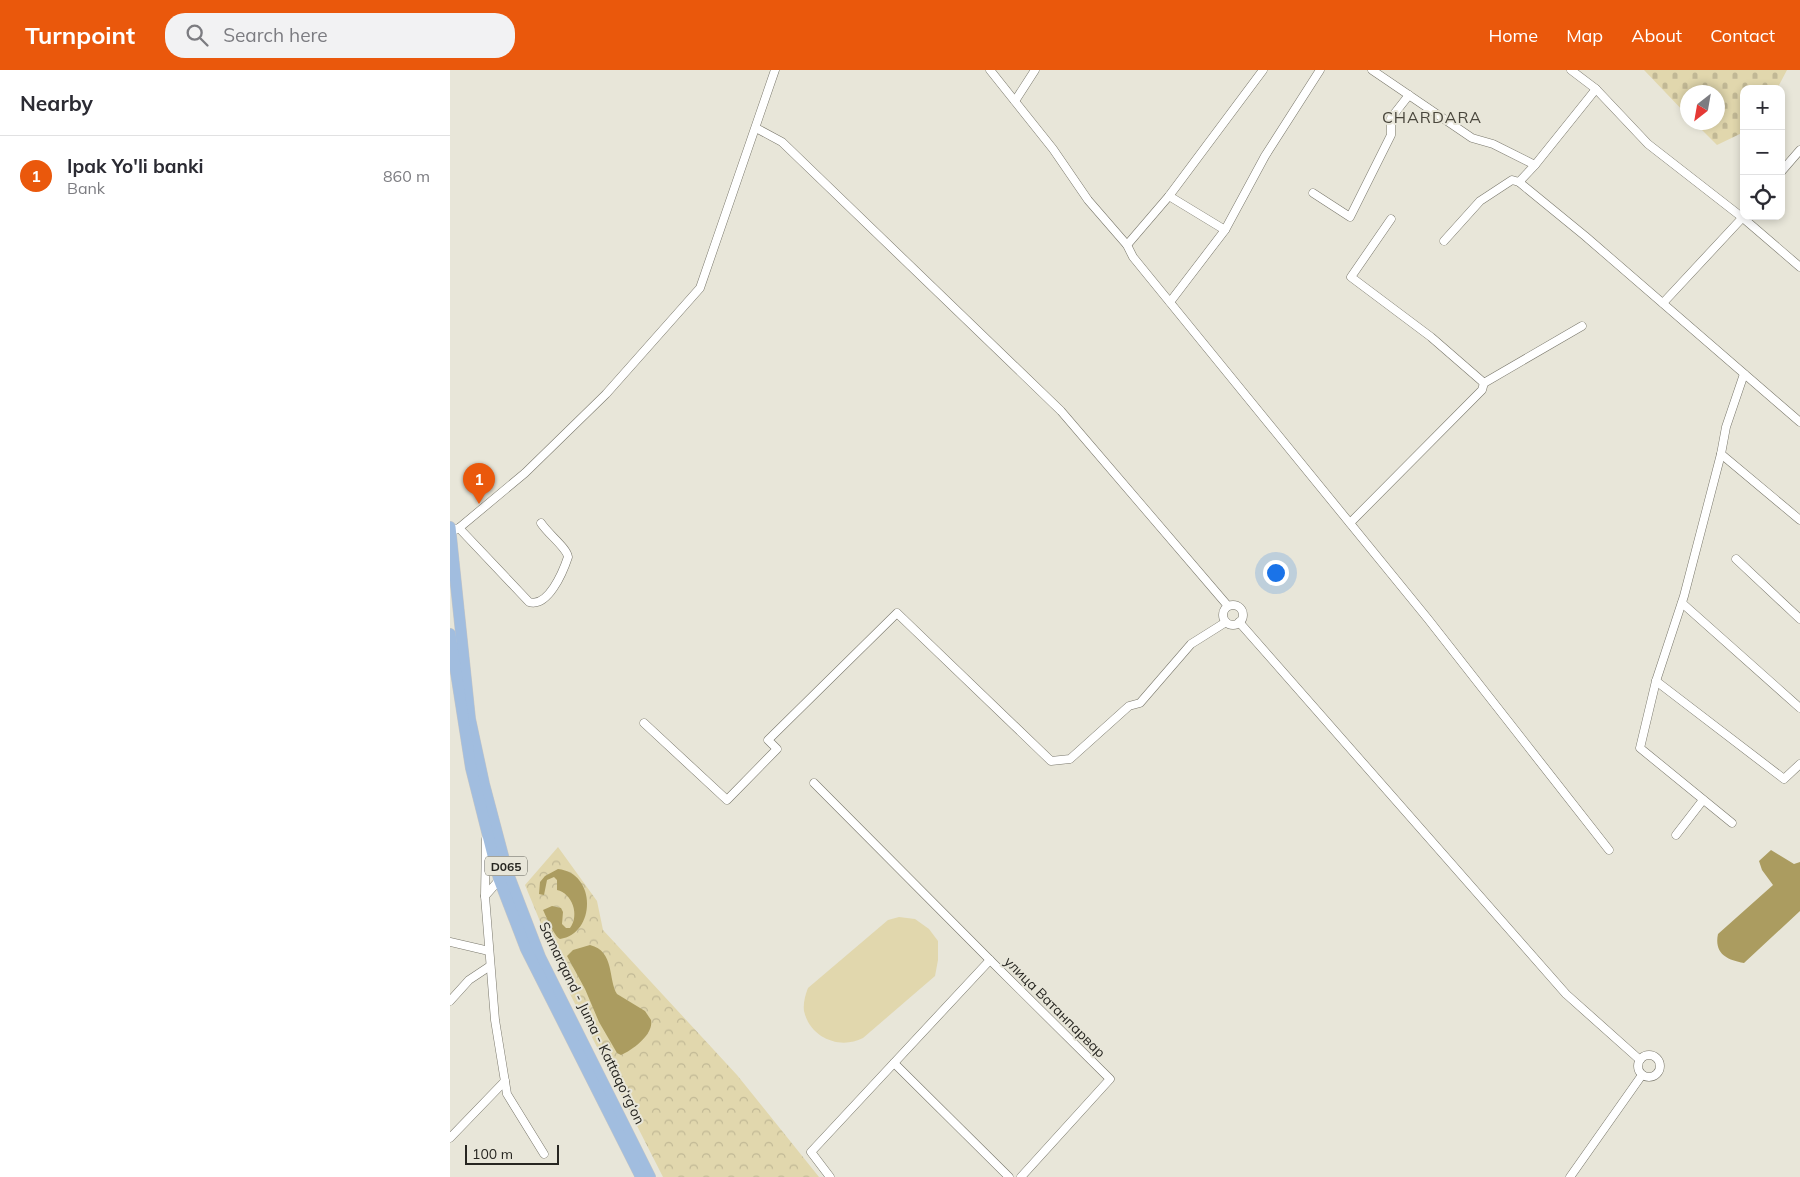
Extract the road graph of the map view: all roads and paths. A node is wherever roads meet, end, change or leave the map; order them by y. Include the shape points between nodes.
1 (775, 70) edge
2 (990, 70) edge
3 (1035, 70) edge
4 (1263, 70) edge
5 (1320, 70) edge
6 (1372, 70) edge
7 (1571, 70) edge
8 (1596, 90) junction
9 (1410, 95) junction
10 (1015, 101) junction
11 (756, 128) junction
12 (1800, 150) edge
13 (1535, 165) junction
14 (1785, 167) edge
15 (1519, 182) junction
16 (1313, 193) dead end
17 (1169, 196) junction
18 (1740, 215) edge
19 (1391, 220) dead end
20 (1740, 220) edge
21 (1746, 220) edge
22 (1225, 230) junction
23 (1444, 241) dead end
24 (1127, 245) junction
25 (1800, 267) edge
26 (1170, 302) junction
27 (1663, 303) junction
28 (1582, 326) dead end
29 (1744, 374) junction
30 (1484, 383) junction
31 (1800, 422) edge
32 (1721, 454) junction
33 (1800, 520) edge
34 (541, 523) dead end
35 (1350, 523) junction
36 (452, 530) edge
37 (1736, 559) dead end
38 (1682, 603) junction
39 (1228, 606) junction
40 (1800, 619) edge
41 (1226, 622) junction
42 (1239, 622) junction
43 (450, 634) edge
44 (1656, 681) junction
45 (1800, 708) edge
46 (644, 723) dead end
47 (1800, 764) edge
48 (814, 783) dead end
49 (1703, 800) junction
50 (1732, 823) dead end
51 (486, 832) junction
52 (1676, 835) dead end
53 (1610, 850) dead end
54 (503, 875) junction
55 (485, 896) junction
56 (450, 942) edge
57 (489, 951) junction
58 (990, 960) junction
59 (490, 966) junction
60 (450, 1001) edge
61 (1640, 1060) junction
62 (894, 1063) junction
63 (1642, 1075) junction
64 (505, 1080) junction
65 (450, 1138) edge
66 (544, 1154) dead end
67 (641, 1177) edge
68 (650, 1177) edge
69 (830, 1177) edge
70 (1009, 1177) edge
71 (1021, 1177) edge
72 (1570, 1177) edge

1 - 11 street
2 - 10 street
3 - 10 street
4 - 17 street
5 - 22 street via 1266,156
6 - 9 street
7 - 8 street
8 - 13 street
8 - 18 street via 1648,144
9 - 13 street via 1472,138 1493,144
9 - 16 street via 1392,118 1391,135 1350,217
10 - 24 street via 1053,148 1088,200
11 - 36 street via 700,288 606,394 525,472
11 - 39 street via 782,142 1061,411
12 - 14 street
13 - 15 street
15 - 23 street via 1512,180 1480,201
15 - 27 street
17 - 22 street
17 - 24 street
19 - 30 street via 1351,277 1431,337
20 - 27 street
21 - 25 street
22 - 26 street
24 - 26 street
26 - 35 street
27 - 29 street
28 - 30 street
29 - 31 street
29 - 32 street via 1726,426
30 - 35 street via 1482,390
32 - 33 street
32 - 38 street
34 - 36 street via 547,534 567,551 568,557 547,598 535,604 529,602
35 - 53 street
36 - 54 main road, Samarqand - Juma - Kattaqo‘rg‘on / D065 via 470,719
37 - 40 street
38 - 44 street
38 - 45 street
39 - 41 street via 1223,613
39 - 42 street via 1234,605 1242,610
41 - 42 street
41 - 46 street via 1191,644 1140,703 1130,706 1070,759 1051,761 897,613 768,740 777,749 727,800
42 - 61 street via 1566,994
43 - 51 main road, Samarqand - Juma - Kattaqo‘rg‘on / D065 via 462,719
44 - 47 street via 1784,779
44 - 49 street via 1640,748
48 - 58 street
49 - 50 street
49 - 52 street
51 - 54 main road, Samarqand - Juma - Kattaqo‘rg‘on / D065
51 - 55 street
54 - 55 street
54 - 67 main road, Samarqand - Juma - Kattaqo‘rg‘on / D065 via 534,964
54 - 68 main road, Samarqand - Juma - Kattaqo‘rg‘on / D065 via 540,957
55 - 57 street
56 - 57 street
57 - 59 street
58 - 62 street, улица Ватанпарвар
58 - 71 street, улица Ватанпарвар via 1110,1079
59 - 60 street via 469,980
59 - 64 street
61 - 63 street via 1638,1066
61 - 63 street via 1652,1056 1660,1066 1652,1077
62 - 69 street, улица Ватанпарвар via 811,1152
62 - 70 street
63 - 72 street
64 - 65 street
64 - 66 street via 508,1094

